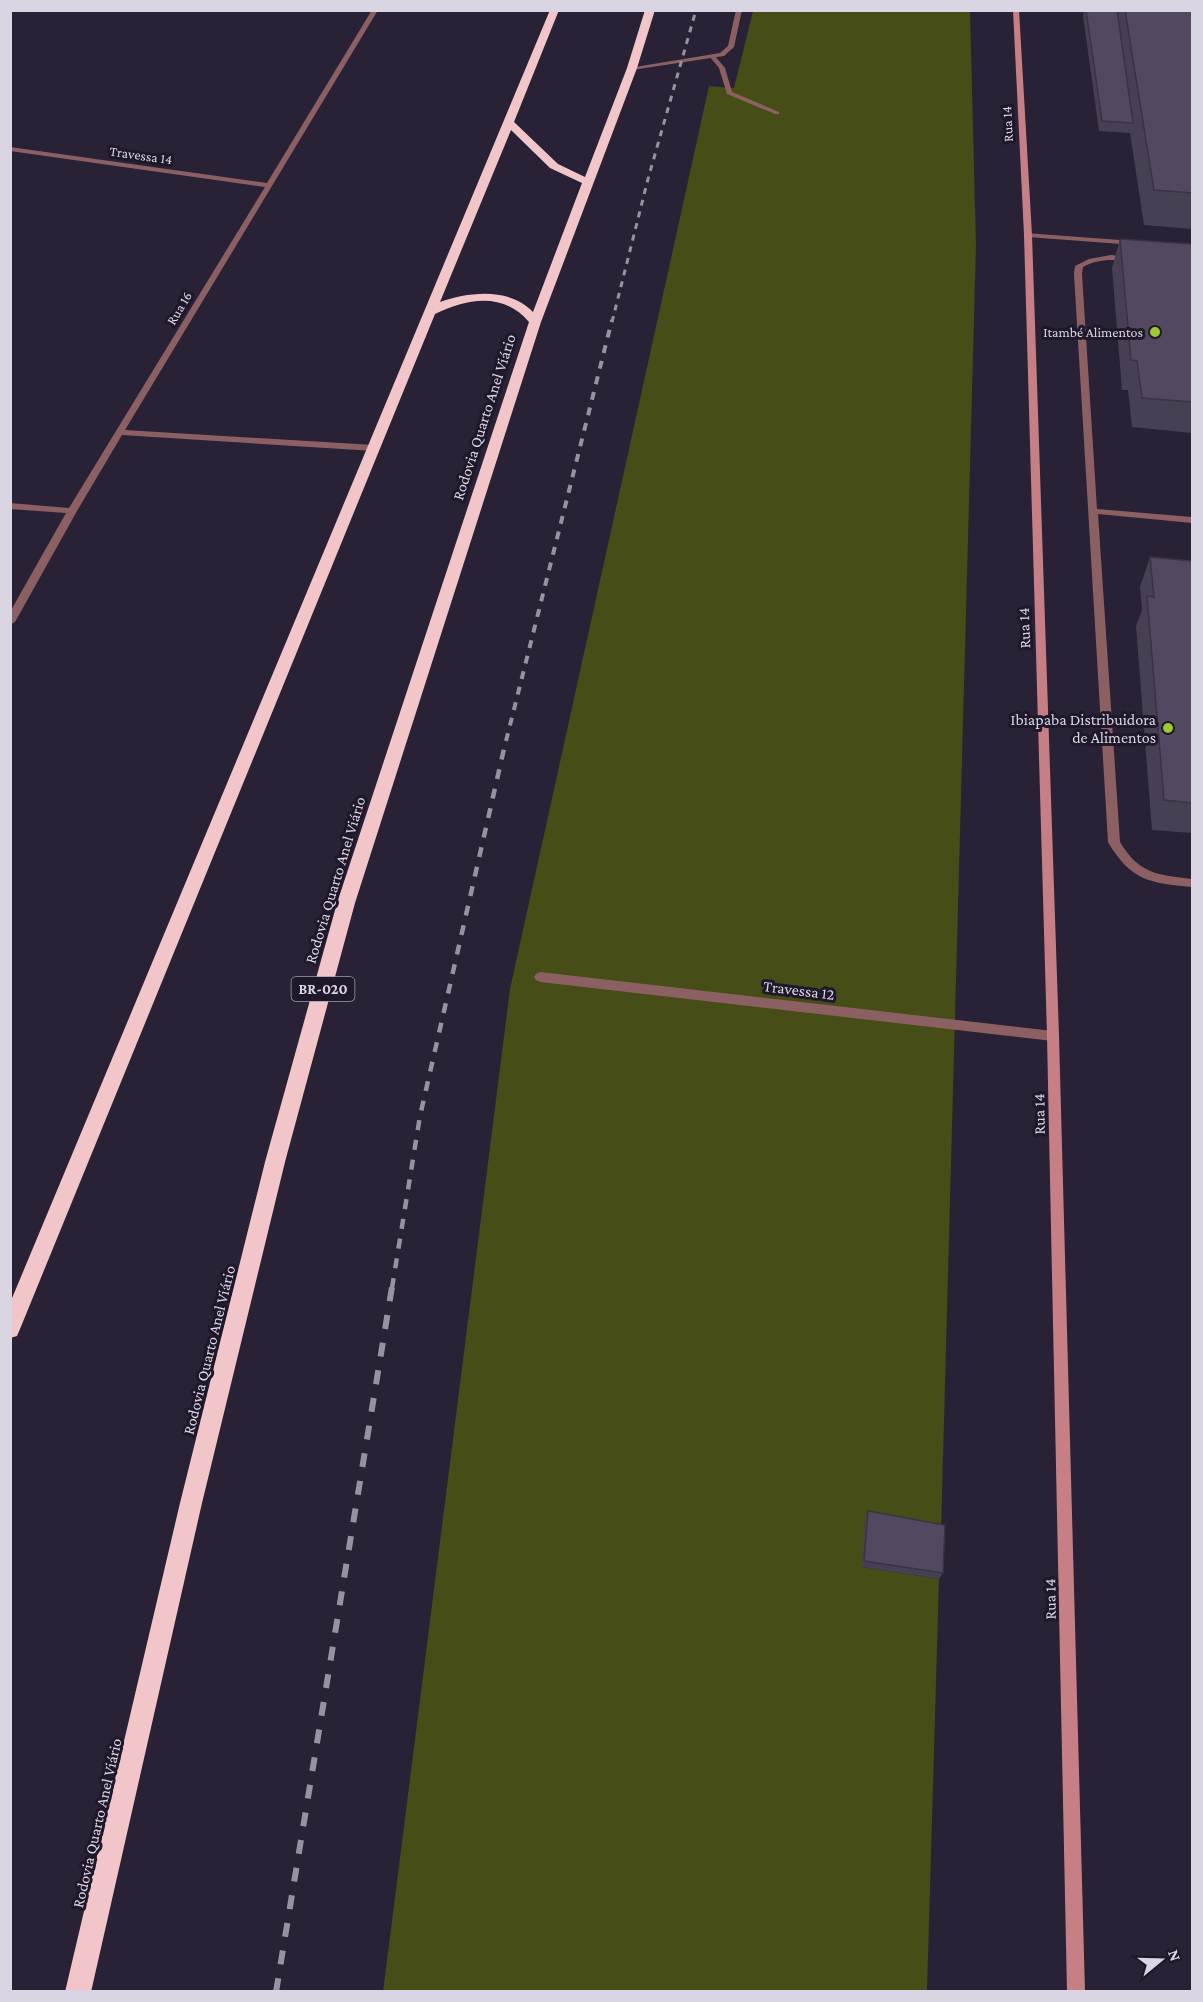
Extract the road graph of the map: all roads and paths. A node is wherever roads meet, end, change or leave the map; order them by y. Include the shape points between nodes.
1 (375, 10) edge
2 (555, 10) edge
3 (650, 10) edge
4 (739, 10) edge
5 (1016, 10) edge
6 (713, 57) junction
7 (632, 68) junction
8 (777, 113) dead end
9 (510, 124) junction
10 (10, 149) edge
11 (588, 182) junction
12 (268, 185) junction
13 (1029, 235) junction
14 (1146, 243) edge
15 (1147, 260) edge
16 (432, 311) junction
17 (535, 322) junction
18 (120, 432) junction
19 (374, 448) junction
20 (10, 506) edge
21 (1094, 510) junction
22 (72, 512) junction
23 (1192, 520) edge
24 (10, 622) edge
25 (1192, 883) edge
26 (540, 977) dead end
27 (1053, 1036) junction
28 (10, 1329) edge
29 (78, 1992) edge
30 (1076, 1992) edge

1 - 12 street, Rua 16
2 - 9 highway
3 - 7 highway, Rodovia Quarto Anel Viário / BR-020
4 - 6 street via 731,47
5 - 13 main road, Rua 14
6 - 7 street
6 - 8 street via 722,68 729,93
7 - 11 highway, Rodovia Quarto Anel Viário / BR-020
9 - 11 highway via 554,166
9 - 16 highway
10 - 12 street, Travessa 14
11 - 17 highway, Rodovia Quarto Anel Viário / BR-020
12 - 18 street, Rua 16
13 - 14 street
13 - 27 main road, Rua 14
15 - 21 street via 1113,257 1091,259 1079,266
16 - 17 highway via 465,298 491,298 524,309
16 - 19 highway
17 - 29 highway, Rodovia Quarto Anel Viário / BR-020 via 346,903 275,1162
18 - 19 street
18 - 22 street, Rua 16
19 - 28 highway
20 - 22 street
21 - 23 street
21 - 25 street via 1114,842 1132,868 1152,879
22 - 24 street, Rua 16
26 - 27 street, Travessa 12
27 - 30 main road, Rua 14

